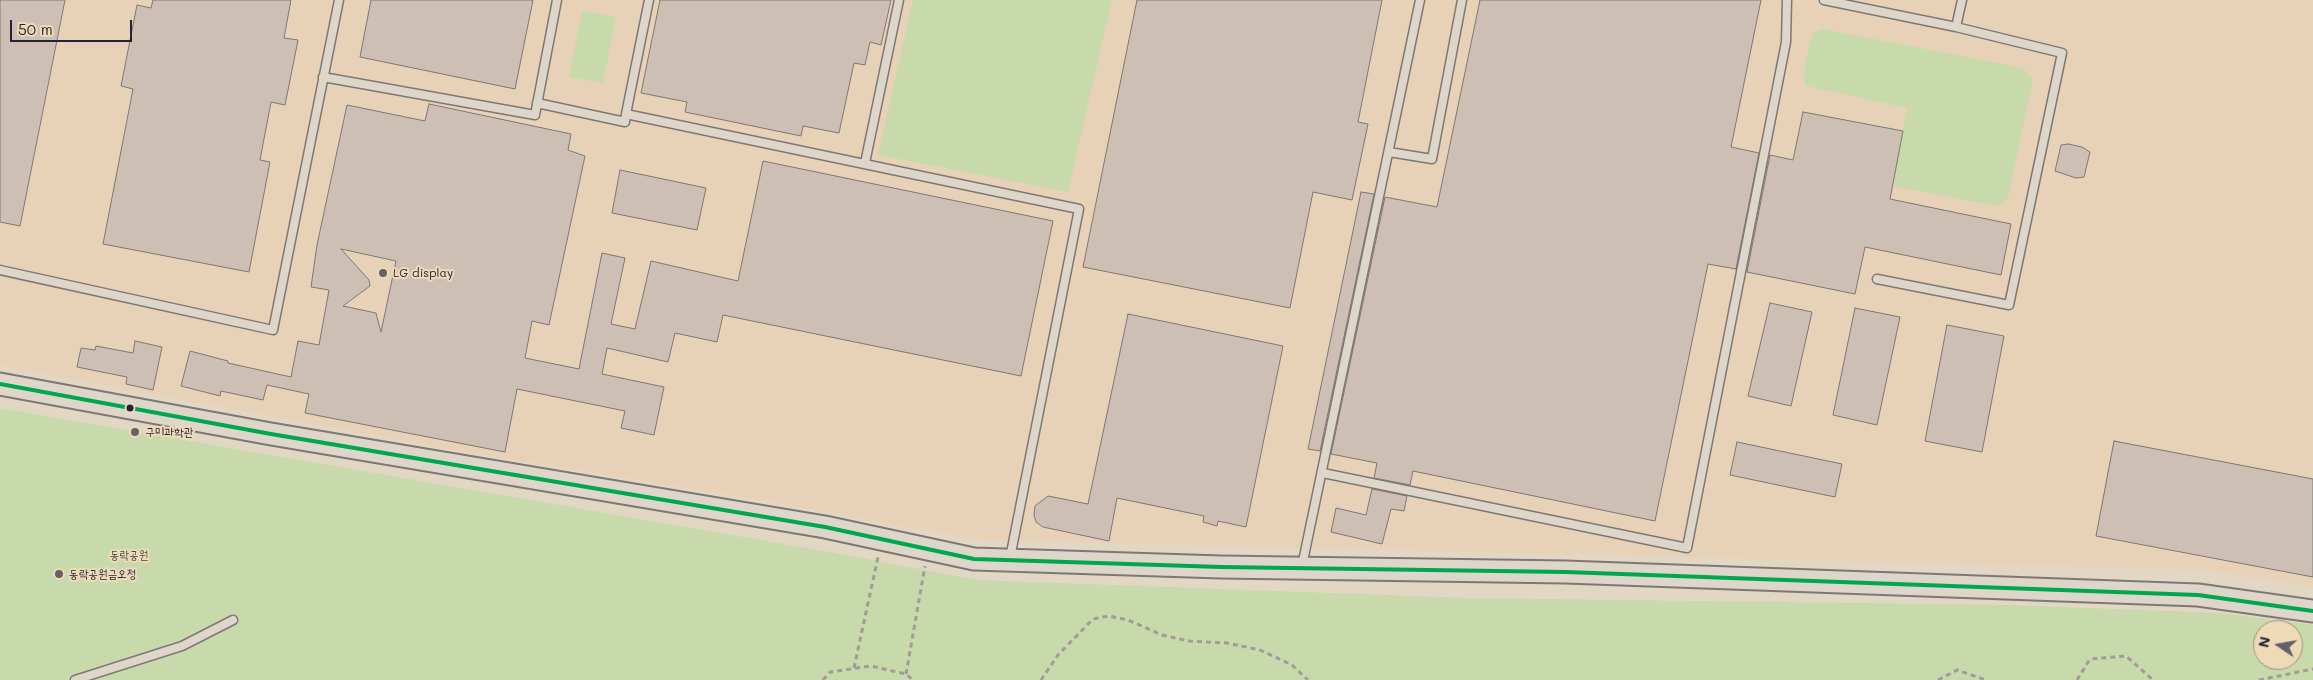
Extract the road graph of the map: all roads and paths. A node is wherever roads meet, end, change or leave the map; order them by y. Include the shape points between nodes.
1 (339, 0) edge
2 (557, 0) edge
3 (649, 0) edge
4 (899, 0) edge
5 (1420, 0) edge
6 (1462, 0) edge
7 (1787, 0) edge
8 (1824, 0) edge
9 (1962, 0) edge
10 (1956, 27) junction
11 (323, 77) junction
12 (537, 103) junction
13 (626, 114) junction
14 (1389, 152) junction
15 (865, 163) junction
16 (0, 270) edge
17 (1877, 279) dead end
18 (0, 384) edge
19 (1323, 473) junction
20 (882, 539) junction
21 (928, 549) junction
22 (1009, 560) junction
23 (1302, 568) junction
24 (2313, 610) edge
25 (232, 620) dead end
26 (854, 668) junction
27 (2313, 669) edge
28 (906, 674) junction
29 (75, 680) edge
30 (823, 680) edge
31 (913, 680) edge
32 (1041, 680) edge
33 (1308, 680) edge
34 (1938, 680) edge
35 (1986, 680) edge
36 (2077, 680) edge
37 (2152, 680) edge
38 (2259, 680) edge

1 - 11 lane
2 - 12 lane
3 - 13 lane
4 - 15 lane
5 - 14 lane
6 - 14 lane via 1432,159
7 - 19 lane via 1786,42 1687,548
8 - 10 lane
9 - 10 lane
10 - 17 lane via 2062,53 2009,304
11 - 12 lane via 535,115
11 - 16 lane via 273,330
12 - 13 lane via 625,122
13 - 15 lane
14 - 19 lane
15 - 22 lane via 1079,209
18 - 20 street
19 - 23 lane
20 - 21 street
20 - 26 path
21 - 22 street via 974,559
21 - 28 path
22 - 23 street
23 - 24 street via 1566,572 2198,595
25 - 29 lane via 182,646
26 - 28 path via 871,666
26 - 30 path via 830,672
27 - 38 path
28 - 31 path
32 - 33 path via 1058,655 1093,619 1109,616 1128,620 1162,635 1189,641 1227,642 1260,650 1292,665
34 - 35 path via 1958,670
36 - 37 path via 2090,659 2126,656

